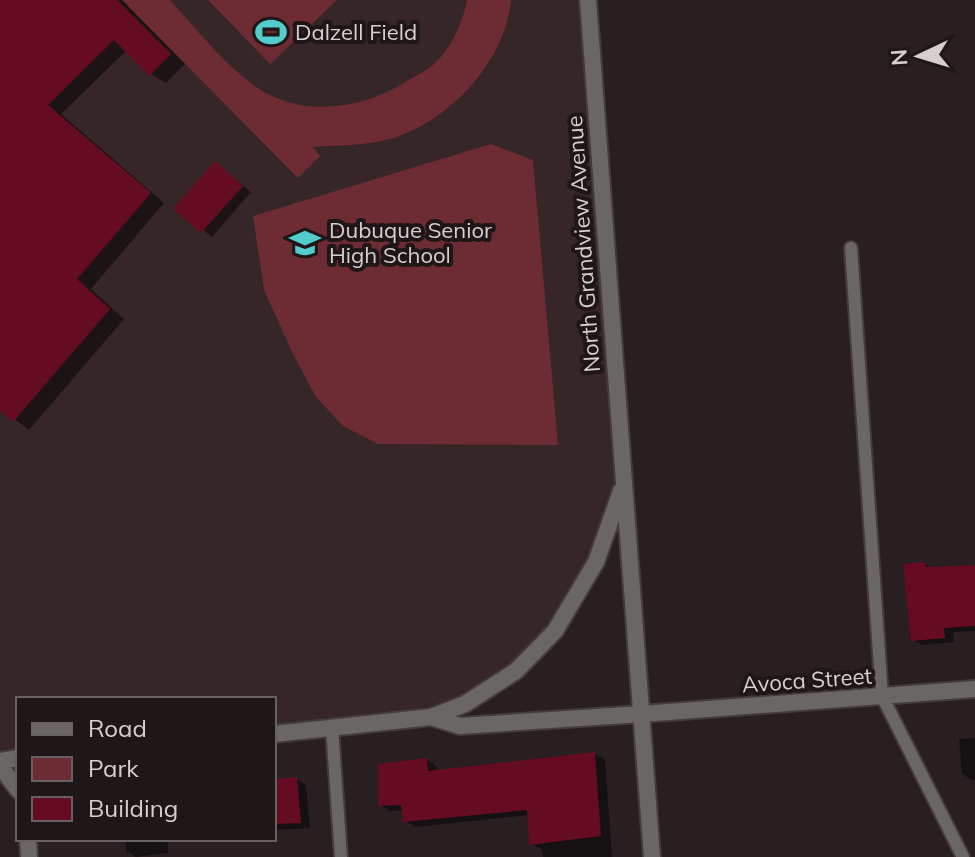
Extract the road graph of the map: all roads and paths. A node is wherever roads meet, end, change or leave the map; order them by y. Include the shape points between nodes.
1 (588, 0) edge
2 (851, 248) dead end
3 (623, 485) junction
4 (975, 689) edge
5 (882, 696) junction
6 (642, 714) junction
7 (431, 717) junction
8 (332, 728) junction
9 (276, 734) edge
10 (0, 763) edge
11 (16, 787) edge
12 (341, 857) edge
13 (652, 857) edge
14 (963, 857) edge

1 - 3 street, North Grandview Avenue
2 - 5 lane
3 - 6 street, North Grandview Avenue
3 - 7 street, North Grandview Avenue via 596,562 555,631 516,671 465,704
4 - 5 street, Avoca Street
5 - 6 street, Avoca Street
5 - 14 lane
6 - 7 street, North Grandview Avenue via 460,726
6 - 13 street
7 - 8 street, North Grandview Avenue
8 - 9 street, North Grandview Avenue
8 - 12 lane
10 - 11 street

